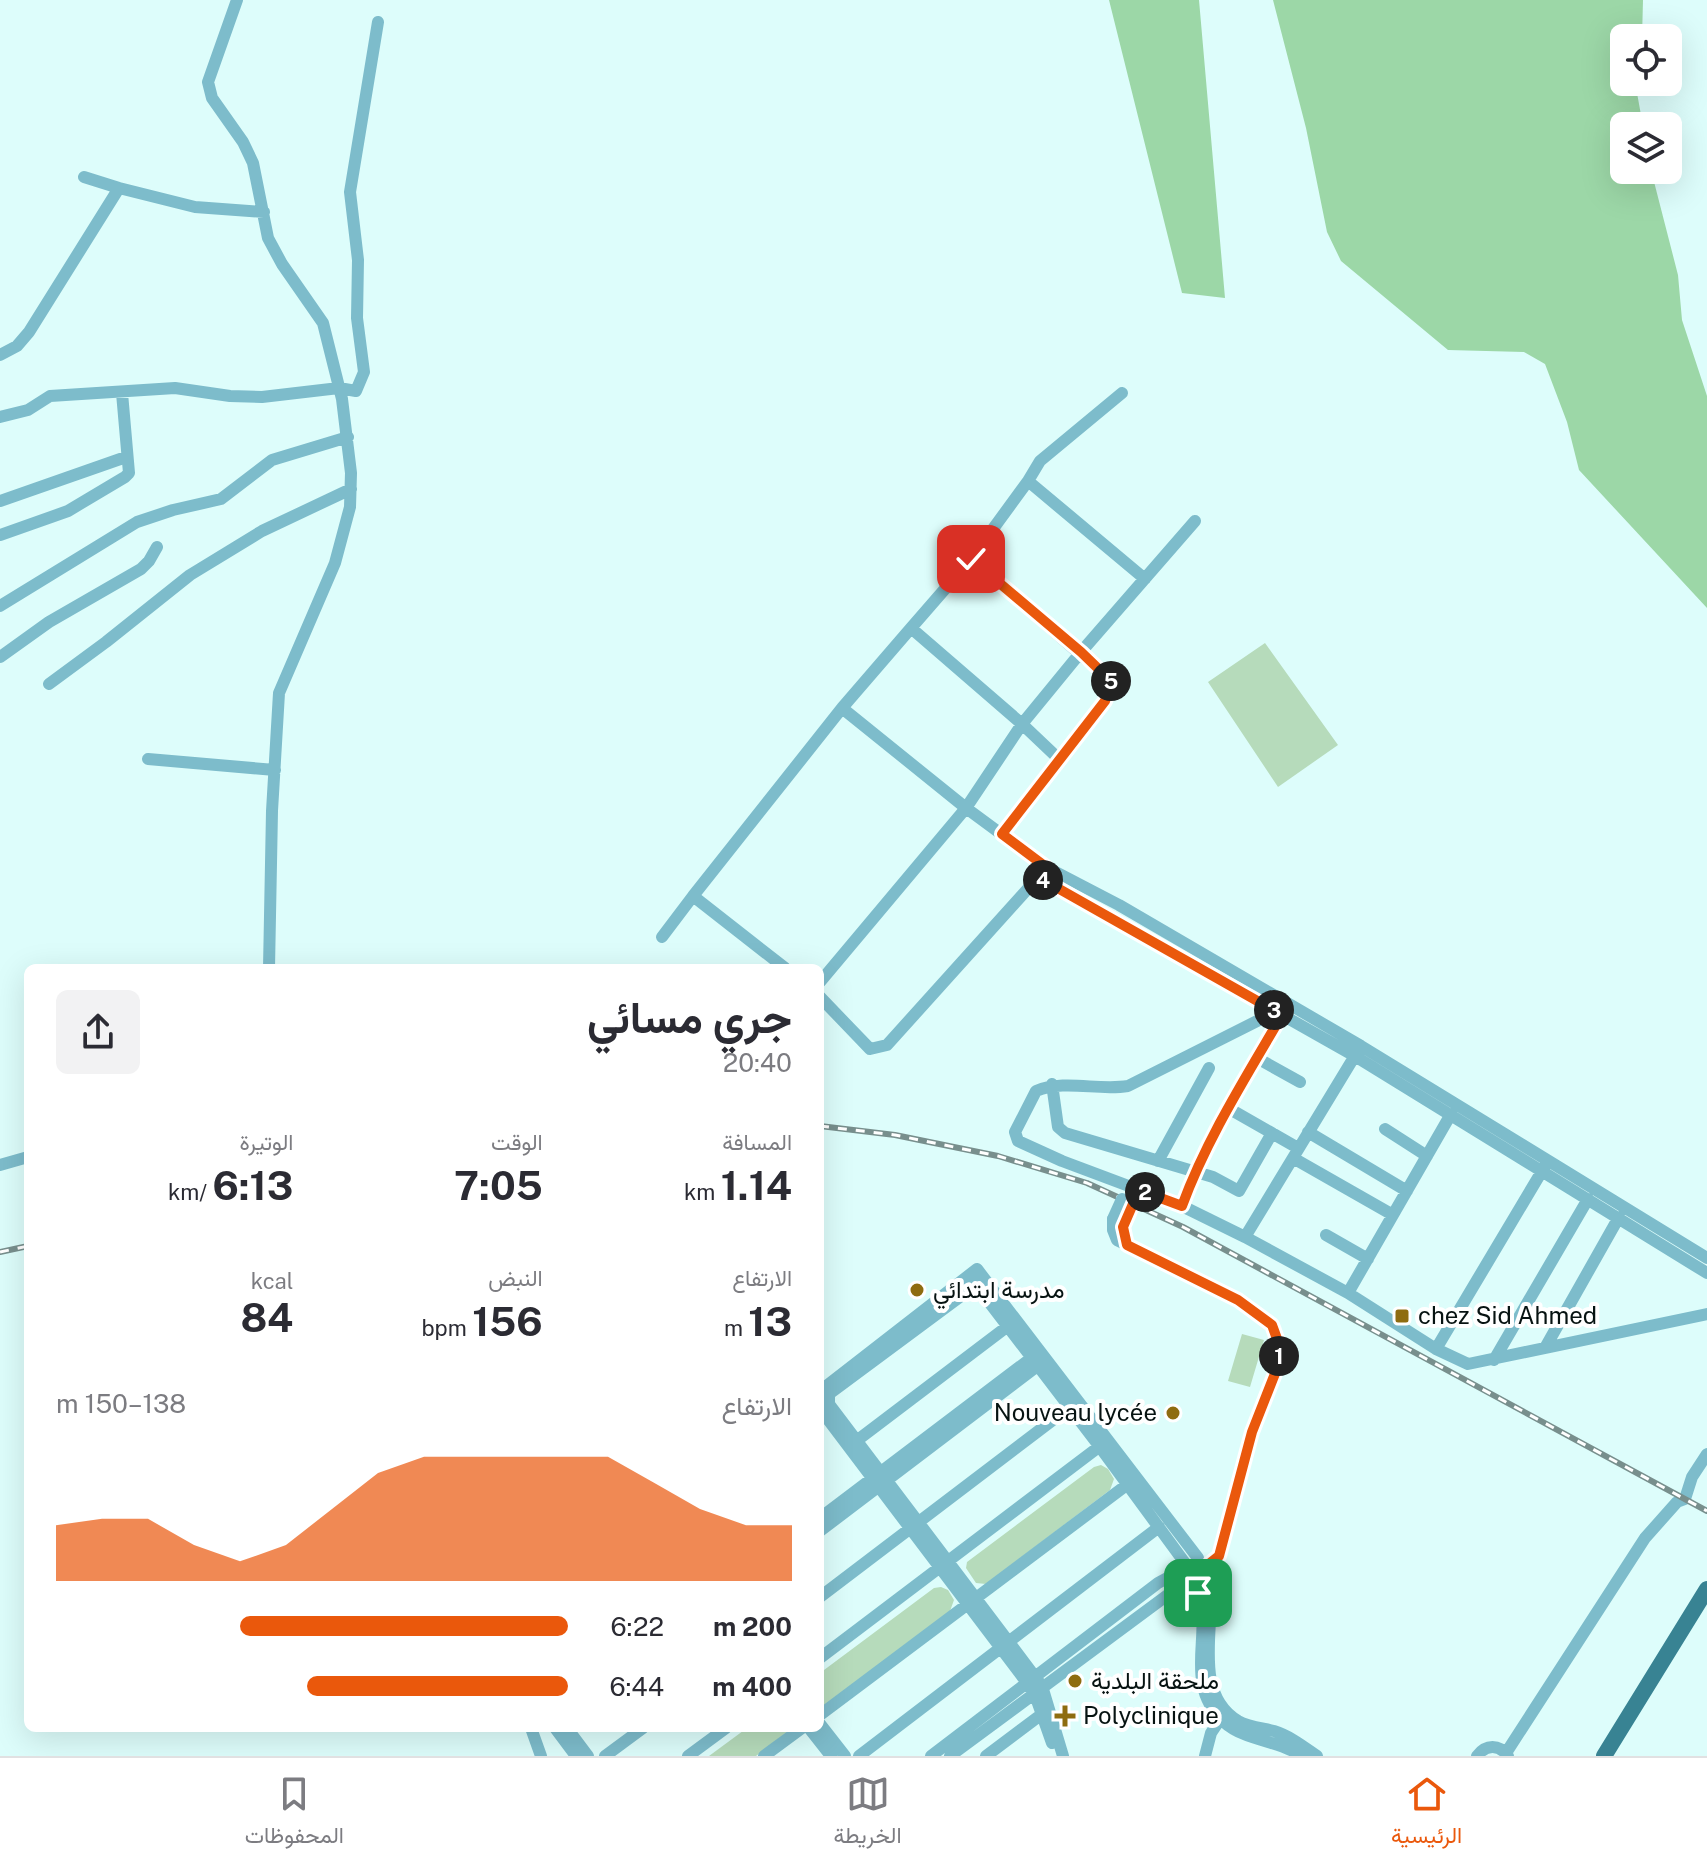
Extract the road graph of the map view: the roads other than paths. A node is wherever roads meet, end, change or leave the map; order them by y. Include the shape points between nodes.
1 (237, 0) edge
2 (378, 22) dead end
3 (84, 177) dead end
4 (119, 188) junction
5 (264, 212) junction
6 (0, 355) edge
7 (339, 388) junction
8 (122, 393) junction
9 (1122, 393) dead end
10 (0, 417) edge
11 (348, 437) junction
12 (126, 457) junction
13 (1028, 481) junction
14 (351, 489) junction
15 (0, 501) edge
16 (1195, 521) dead end
17 (0, 535) edge
18 (157, 547) dead end
19 (971, 559) junction
20 (1145, 579) junction
21 (0, 606) edge
22 (911, 628) junction
23 (1081, 652) junction
24 (0, 657) edge
25 (49, 684) dead end
26 (842, 708) junction
27 (1022, 724) junction
28 (148, 759) dead end
29 (1060, 760) junction
30 (275, 770) junction
31 (966, 808) junction
32 (1002, 834) junction
33 (1042, 872) junction
34 (693, 896) junction
35 (662, 937) dead end
36 (269, 964) edge
37 (780, 964) edge
38 (824, 977) edge
39 (824, 1001) edge
40 (1282, 1010) junction
41 (1357, 1050) junction
42 (1257, 1058) junction
43 (1209, 1068) dead end
44 (1300, 1082) dead end
45 (1052, 1084) junction
46 (1228, 1108) junction
47 (1451, 1114) junction
48 (1385, 1129) dead end
49 (1308, 1132) junction
50 (1272, 1133) junction
51 (1296, 1153) junction
52 (1427, 1156) junction
53 (24, 1158) edge
54 (1158, 1161) junction
55 (0, 1165) edge
56 (1546, 1165) junction
57 (1194, 1173) junction
58 (1133, 1188) junction
59 (1407, 1191) junction
60 (1588, 1199) junction
61 (1182, 1206) junction
62 (1393, 1215) junction
63 (1619, 1217) junction
64 (1655, 1233) junction
65 (1326, 1235) dead end
66 (1245, 1237) junction
67 (1707, 1258) edge
68 (1368, 1259) junction
69 (1707, 1273) edge
70 (972, 1280) junction
71 (1348, 1293) junction
72 (1707, 1314) edge
73 (1008, 1326) junction
74 (1545, 1348) junction
75 (1436, 1349) junction
76 (1039, 1358) junction
77 (1494, 1360) junction
78 (824, 1388) edge
79 (1070, 1407) junction
80 (824, 1413) edge
81 (852, 1444) junction
82 (1104, 1444) junction
83 (1707, 1454) edge
84 (879, 1480) junction
85 (1132, 1481) junction
86 (824, 1515) edge
87 (914, 1527) junction
88 (1159, 1527) junction
89 (824, 1528) edge
90 (942, 1563) junction
91 (1193, 1564) junction
92 (1210, 1580) junction
93 (1191, 1586) junction
94 (1707, 1589) edge
95 (824, 1594) edge
96 (972, 1602) junction
97 (1005, 1645) junction
98 (824, 1655) edge
99 (1035, 1684) junction
100 (824, 1712) edge
101 (1042, 1714) junction
102 (1223, 1715) junction
103 (824, 1729) edge
104 (532, 1732) edge
105 (558, 1732) edge
106 (570, 1732) edge
107 (638, 1732) edge
108 (721, 1732) edge
109 (797, 1732) edge
110 (812, 1732) edge
111 (1507, 1754) edge
112 (541, 1756) edge
113 (576, 1756) edge
114 (588, 1756) edge
115 (605, 1756) edge
116 (688, 1756) edge
117 (764, 1756) edge
118 (831, 1756) edge
119 (845, 1756) edge
120 (859, 1756) edge
121 (931, 1756) edge
122 (950, 1756) edge
123 (986, 1756) edge
124 (1056, 1756) edge
125 (1063, 1756) edge
126 (1205, 1756) edge
127 (1302, 1756) edge
128 (1317, 1756) edge
129 (1476, 1756) edge
130 (1604, 1756) edge

1 - 5 street via 208,82 212,98 253,163
2 - 7 street via 350,192 364,372 356,391
3 - 4 street
4 - 5 street via 195,207
4 - 6 street via 29,332
5 - 7 street via 268,238 323,323
7 - 8 street via 262,397 175,388
7 - 11 street
8 - 10 street via 50,396 28,410
8 - 12 street
9 - 13 street via 1040,461
11 - 14 street
11 - 21 street via 272,460 221,499 137,522
12 - 15 street
12 - 17 street via 129,473 106,490 68,511
13 - 19 street
13 - 20 street
14 - 25 street via 262,531 190,575
14 - 30 street via 335,563 279,693
16 - 20 street
18 - 24 street via 141,569
19 - 22 street
19 - 23 street
20 - 23 street
22 - 26 street
22 - 27 street
23 - 27 street
23 - 29 street via 1112,682 1111,689
26 - 31 street
26 - 34 street
27 - 29 street
27 - 31 street
28 - 30 street
29 - 32 street
30 - 36 street
31 - 32 street
31 - 38 street
32 - 33 street
33 - 39 street via 887,1045 870,1049
33 - 40 street
33 - 40 street via 1119,905
34 - 35 street
34 - 37 street
40 - 41 street
40 - 42 street
40 - 45 street via 1128,1086
41 - 47 street
41 - 49 street
41 - 56 street
42 - 44 street
42 - 46 street
43 - 54 street
45 - 54 street via 1058,1127 1065,1133
45 - 58 street via 1036,1091 1015,1132 1018,1141
46 - 50 street
46 - 57 street
47 - 52 street
47 - 56 street
48 - 52 street
49 - 51 street
49 - 59 street
50 - 51 street
50 - 57 street via 1239,1191
51 - 62 street
51 - 66 street
52 - 59 street
53 - 55 street
54 - 57 street
56 - 60 street
56 - 64 street
56 - 75 street
57 - 61 street
58 - 61 street
58 - 91 street, bridge via 1118,1223 1127,1245 1238,1300 1272,1325 1280,1347 1219,1556
59 - 62 street
60 - 63 street
60 - 77 street
61 - 66 street
62 - 68 street
63 - 64 street
63 - 74 street
64 - 67 street
64 - 69 street
65 - 68 street
66 - 71 street
68 - 71 street
70 - 73 street
70 - 76 street via 977,1269
70 - 78 street
70 - 81 street via 829,1394 829,1404
71 - 75 street
72 - 74 street
73 - 76 street
73 - 81 street
74 - 77 street
75 - 77 street via 1468,1364
76 - 79 street
76 - 82 street
76 - 84 street
79 - 82 street
79 - 87 street
80 - 81 street
81 - 84 street
82 - 85 street
82 - 90 street
83 - 111 street via 1685,1499 1645,1538
84 - 86 street
84 - 87 street
84 - 89 street
85 - 88 street
85 - 91 street
85 - 96 street
87 - 90 street
87 - 95 street
88 - 91 street
88 - 97 street
90 - 96 street
90 - 96 street via 948,1579
90 - 98 street
91 - 92 street via 1212,1572
91 - 93 street via 1182,1578
91 - 99 street via 1158,1583
92 - 93 street via 1203,1587
92 - 102 street via 1210,1679
93 - 99 street via 1173,1591
93 - 102 street via 1198,1593 1201,1616 1203,1691
94 - 130 main road
96 - 97 street
96 - 100 street
97 - 99 street
97 - 120 street
99 - 101 street
99 - 121 street
99 - 122 street
99 - 125 street
101 - 123 street
101 - 124 street
102 - 126 street
102 - 127 street via 1241,1732
102 - 128 street via 1284,1735
103 - 119 street
104 - 112 street
105 - 113 street
106 - 114 street
107 - 115 street
108 - 116 street
109 - 117 street
110 - 118 street
111 - 129 street via 1491,1747

